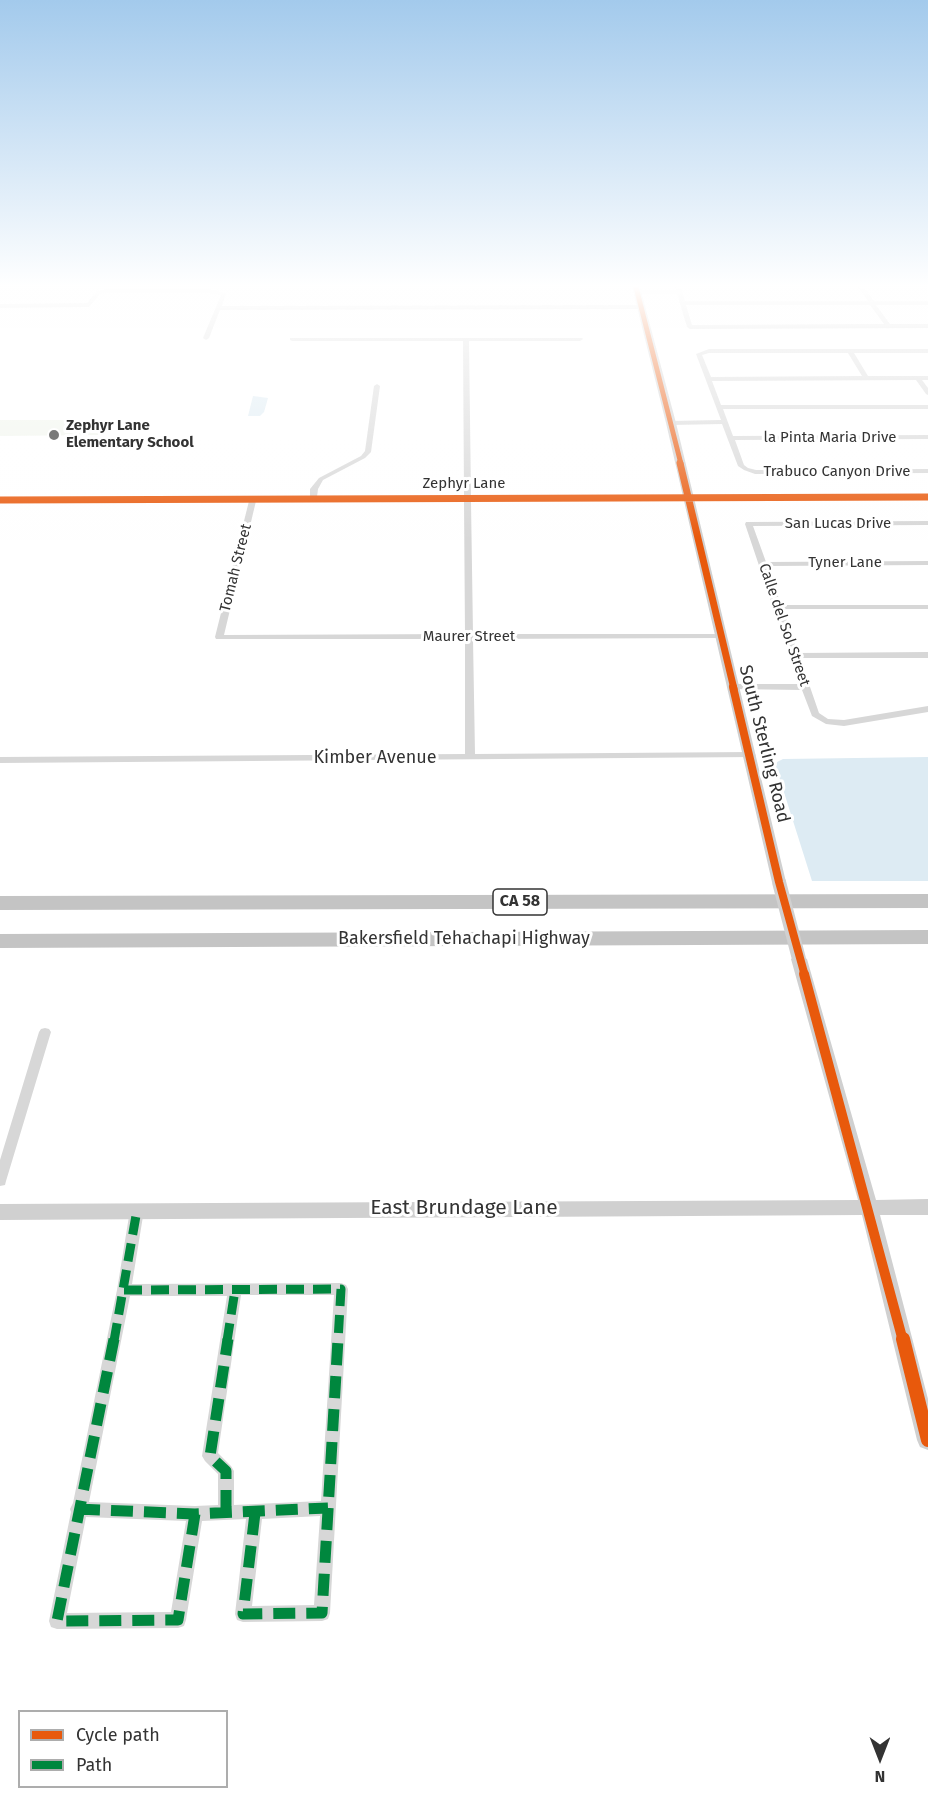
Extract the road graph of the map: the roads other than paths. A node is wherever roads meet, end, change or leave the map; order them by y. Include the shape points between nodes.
1 (467, 371) edge
2 (658, 371) edge
3 (707, 371) edge
4 (862, 371) edge
5 (866, 378) junction
6 (918, 378) junction
7 (928, 378) edge
8 (710, 379) junction
9 (377, 386) dead end
10 (928, 393) edge
11 (928, 406) edge
12 (719, 407) junction
13 (725, 422) junction
14 (671, 423) junction
15 (928, 437) edge
16 (732, 438) junction
17 (928, 471) edge
18 (928, 497) edge
19 (689, 498) junction
20 (253, 499) junction
21 (313, 499) junction
22 (469, 499) junction
23 (0, 500) edge
24 (928, 523) edge
25 (749, 524) joint
26 (928, 563) edge
27 (763, 564) junction
28 (777, 607) junction
29 (928, 607) edge
30 (720, 636) junction
31 (470, 637) junction
32 (219, 638) joint
33 (928, 655) edge
34 (795, 656) junction
35 (734, 687) junction
36 (807, 687) junction
37 (928, 709) edge
38 (751, 754) junction
39 (470, 757) junction
40 (0, 760) edge
41 (0, 895) edge
42 (928, 901) edge
43 (112, 902) junction
44 (0, 903) edge
45 (928, 937) edge
46 (154, 940) junction
47 (0, 941) edge
48 (0, 947) edge
49 (45, 1032) dead end
50 (0, 1181) edge
51 (868, 1207) junction
52 (928, 1207) edge
53 (137, 1210) junction
54 (0, 1212) edge
55 (124, 1290) junction
56 (235, 1290) junction
57 (928, 1440) edge
58 (328, 1508) junction
59 (78, 1509) junction
60 (226, 1512) junction
61 (255, 1513) junction
62 (195, 1515) junction

1 - 22 street
2 - 14 street, South Sterling Road
3 - 8 street
4 - 5 street
5 - 6 street
5 - 8 street
6 - 7 street
6 - 10 street
8 - 12 street
9 - 21 street via 368,452 321,479
11 - 12 street
12 - 13 street
13 - 14 street
13 - 16 street
14 - 19 street, South Sterling Road
15 - 16 street, la Pinta Maria Drive
16 - 17 street, Trabuco Canyon Drive via 741,466 755,472
18 - 19 street, Zephyr Lane
19 - 22 street, Zephyr Lane
19 - 30 street, South Sterling Road
20 - 21 street, Zephyr Lane
20 - 23 street, Zephyr Lane
20 - 32 street, Tomah Street
21 - 22 street, Zephyr Lane
22 - 31 street
24 - 25 street, San Lucas Drive
25 - 27 street, Calle del Sol Street
26 - 27 street, Tyner Lane
27 - 28 street, Calle del Sol Street
28 - 29 street
28 - 34 street, Calle del Sol Street
30 - 31 street, Maurer Street
30 - 35 street, South Sterling Road
31 - 32 street, Maurer Street
31 - 39 street
33 - 34 street
34 - 36 street, Calle del Sol Street
35 - 36 street
35 - 38 street, South Sterling Road
36 - 37 street, Calle del Sol Street via 815,714 826,722 844,723
38 - 39 street, Kimber Avenue
38 - 51 street, South Sterling Road, bridge via 779,882
39 - 40 street, Kimber Avenue
41 - 43 highway
42 - 43 highway, Bakersfield Tehachapi Highway / CA 58
43 - 44 highway, Bakersfield Tehachapi Highway / CA 58
45 - 46 highway, Bakersfield Tehachapi Highway / CA 58
46 - 47 highway, Bakersfield Tehachapi Highway / CA 58
46 - 48 highway
49 - 50 street
51 - 52 street, East Brundage Lane
51 - 53 street, East Brundage Lane
51 - 57 street, South Sterling Road
53 - 54 street, East Brundage Lane
53 - 55 street
55 - 56 street
55 - 59 street
56 - 58 street via 341,1289
56 - 60 street via 210,1456 226,1471
58 - 61 street
58 - 61 street via 321,1613 243,1614
59 - 62 street
59 - 62 street via 57,1621 178,1620
60 - 61 street
60 - 62 street

